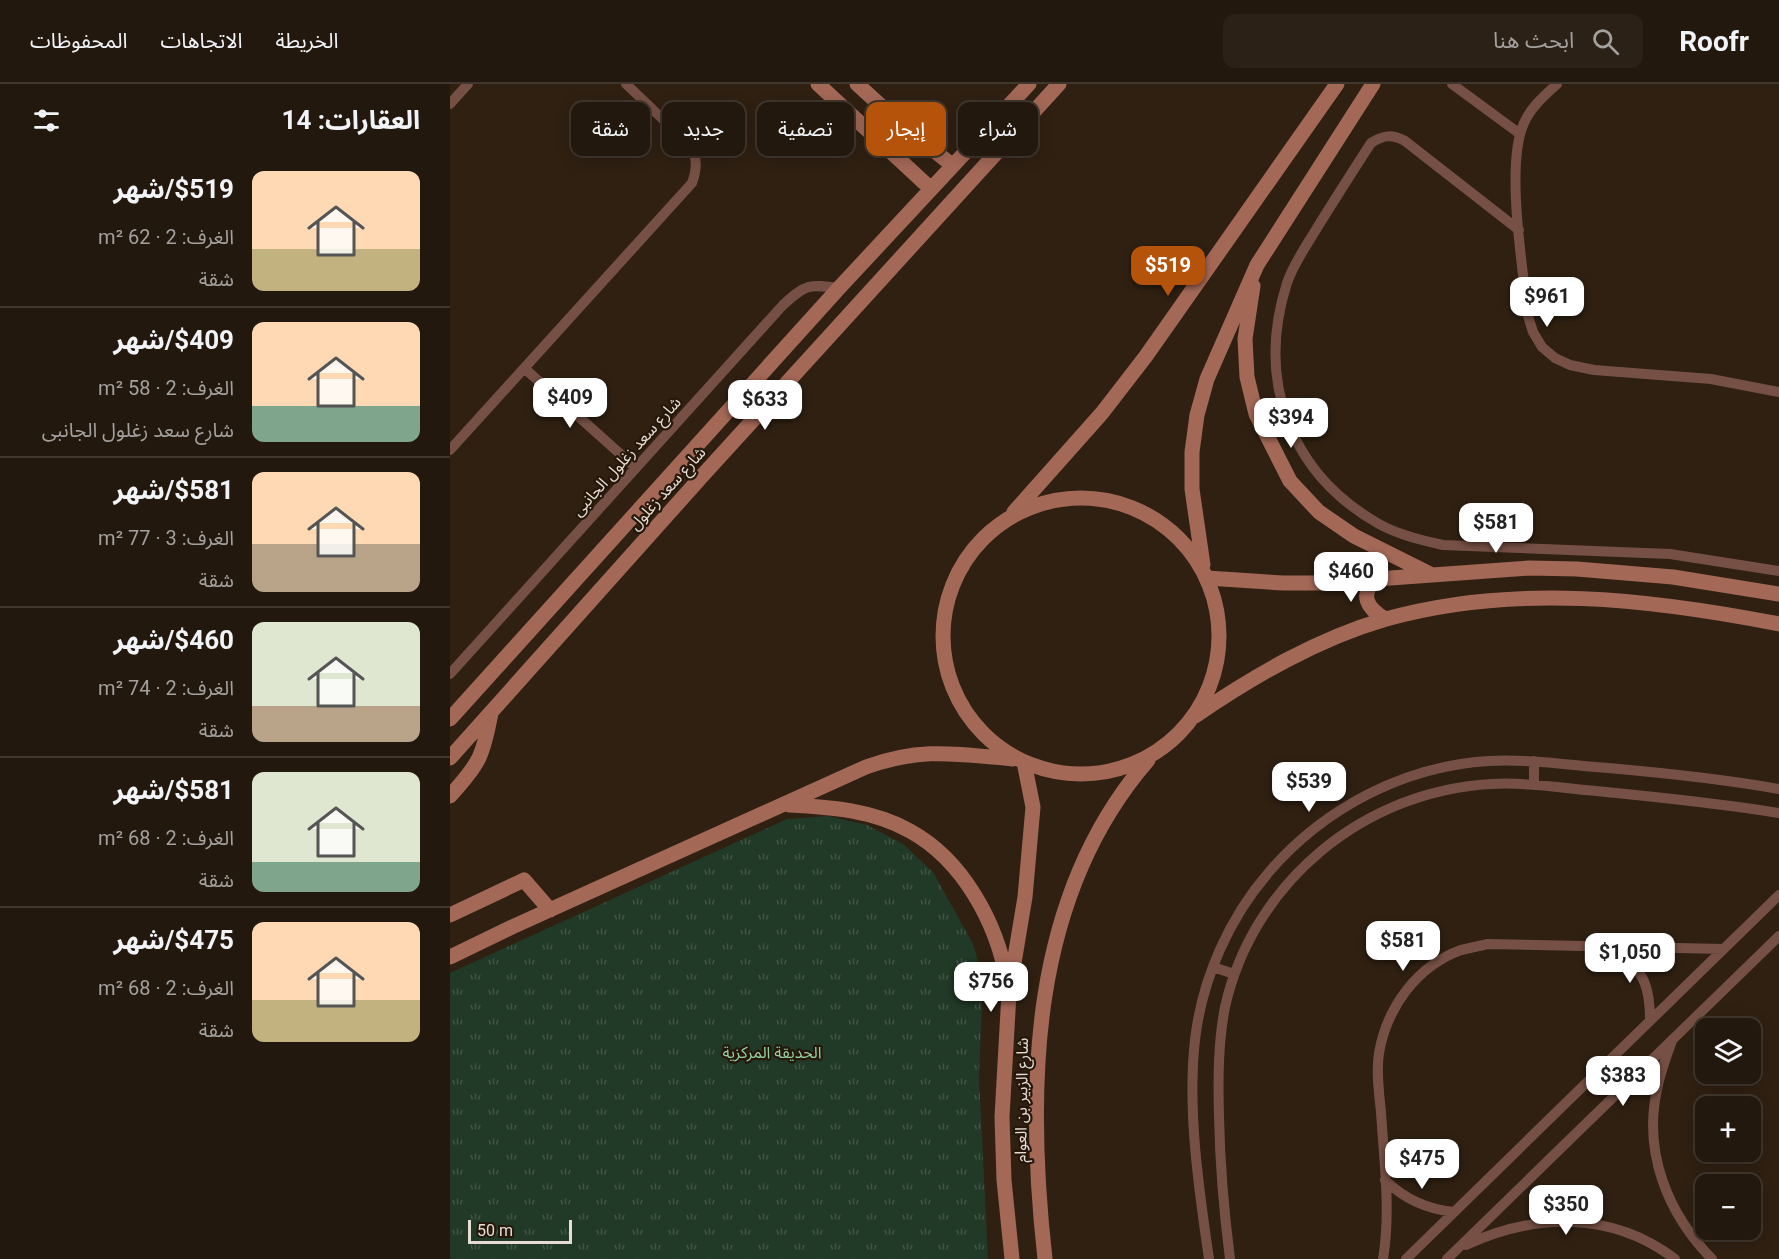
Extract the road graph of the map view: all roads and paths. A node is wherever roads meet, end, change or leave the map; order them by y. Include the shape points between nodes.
1 (468, 84) edge
2 (626, 84) edge
3 (818, 84) edge
4 (857, 84) edge
5 (1029, 84) edge
6 (1059, 84) edge
7 (1337, 84) edge
8 (1373, 84) edge
9 (1452, 84) edge
10 (1557, 84) edge
11 (877, 102) edge
12 (450, 104) edge
13 (866, 129) edge
14 (1520, 134) junction
15 (895, 156) edge
16 (941, 156) edge
17 (952, 165) junction
18 (931, 189) junction
19 (1519, 230) junction
20 (1257, 265) junction
21 (839, 288) junction
22 (524, 368) junction
23 (1779, 392) edge
24 (450, 450) edge
25 (685, 458) junction
26 (636, 468) junction
27 (703, 475) junction
28 (1008, 518) junction
29 (1779, 571) edge
30 (1205, 574) junction
31 (1430, 574) junction
32 (1376, 578) junction
33 (1779, 594) edge
34 (1385, 619) junction
35 (1779, 624) edge
36 (450, 674) edge
37 (491, 712) junction
38 (1193, 717) junction
39 (450, 719) edge
40 (1154, 753) junction
41 (450, 758) edge
42 (1022, 761) junction
43 (1534, 762) junction
44 (1534, 785) junction
45 (1779, 789) edge
46 (450, 796) edge
47 (786, 805) junction
48 (1779, 813) edge
49 (1779, 895) edge
50 (550, 910) junction
51 (450, 915) edge
52 (1779, 936) edge
53 (1609, 948) junction
54 (1724, 949) junction
55 (450, 957) edge
56 (1213, 967) junction
57 (1234, 974) junction
58 (1010, 993) junction
59 (1650, 1021) junction
60 (1672, 1040) junction
61 (1595, 1074) junction
62 (1615, 1095) junction
63 (1385, 1180) junction
64 (1454, 1212) junction
65 (1457, 1249) junction
66 (1012, 1259) edge
67 (1045, 1259) edge
68 (1209, 1259) edge
69 (1230, 1259) edge
70 (1383, 1259) edge
71 (1406, 1259) edge
72 (1447, 1259) edge
73 (1675, 1259) edge
74 (1712, 1259) edge

1 - 12 street
2 - 22 street via 693,147 696,171 692,183
3 - 13 street
4 - 11 street
5 - 17 street, شارع سعد زغلول
6 - 27 street, شارع سعد زغلول
7 - 28 street via 1146,356 1102,413
8 - 20 street
9 - 14 street
10 - 14 street via 1531,111
14 - 19 street via 1516,184
15 - 18 street
16 - 17 street
17 - 18 street, شارع سعد زغلول
18 - 21 street, شارع سعد زغلول
19 - 23 street via 1528,316 1542,347 1555,358 1594,370 1711,379
19 - 29 street via 1405,141 1388,135 1371,143 1306,245 1288,280 1278,316 1274,354 1278,391 1289,427 1307,460 1353,508 1411,538 1443,545 1670,554
20 - 30 street via 1207,380 1197,415 1192,489
20 - 31 street via 1245,339 1247,377 1256,414 1290,481 1319,512 1354,536
21 - 25 street, شارع سعد زغلول
21 - 26 street, شارع سعد زغلول الجانبى via 813,285 797,292
22 - 24 street
22 - 26 street
25 - 27 street
25 - 39 street, شارع سعد زغلول
26 - 36 street, شارع سعد زغلول الجانبى
27 - 37 street, شارع سعد زغلول
28 - 30 street via 1059,499 1113,501 1162,522 1182,540
28 - 42 street via 987,534 958,574 947,605 943,646 952,686 967,715 1002,750
30 - 32 street via 1292,583
30 - 38 street via 1215,599 1220,630 1217,661 1208,690
31 - 32 street
31 - 33 street via 1529,568 1597,570
32 - 34 street via 1366,592 1367,600 1370,608
34 - 35 street via 1444,607 1539,597 1686,608
34 - 38 street via 1278,665
37 - 41 street, شارع سعد زغلول
37 - 46 street via 482,755
38 - 40 street
40 - 42 street via 1113,771 1090,774 1057,772
40 - 67 street, شارع الزبير بن العوام via 1132,778 1085,857 1055,943 1039,1032 1035,1127
42 - 47 street via 936,752 904,756 866,767
42 - 58 street, شارع الزبير بن العوام via 1033,818
43 - 44 street
43 - 45 street via 1653,772
43 - 56 street via 1489,761 1444,767 1400,779 1320,822 1256,886 1232,924
44 - 48 street
44 - 57 street via 1492,784 1440,791 1371,816 1335,838 1276,897 1253,932
47 - 50 street
47 - 58 street via 849,810 879,818 910,831 936,850 978,900 1004,961
49 - 54 street
50 - 51 street via 524,880
50 - 55 street
52 - 60 street
53 - 54 street
53 - 59 street via 1640,971 1647,986
53 - 63 street via 1488,944 1436,963 1414,980 1384,1028 1378,1055
54 - 59 street
56 - 57 street
56 - 68 street via 1202,1002 1193,1077 1198,1176
57 - 69 street via 1224,1017 1218,1082 1221,1176
58 - 66 street, شارع الزبير بن العوام via 1002,1117
59 - 61 street
60 - 62 street
60 - 74 street via 1653,1116 1658,1167 1677,1215
61 - 62 street
61 - 64 street
62 - 65 street
63 - 64 street via 1416,1203
63 - 70 street
64 - 71 street
65 - 72 street
65 - 73 street via 1521,1225 1579,1222 1628,1233

